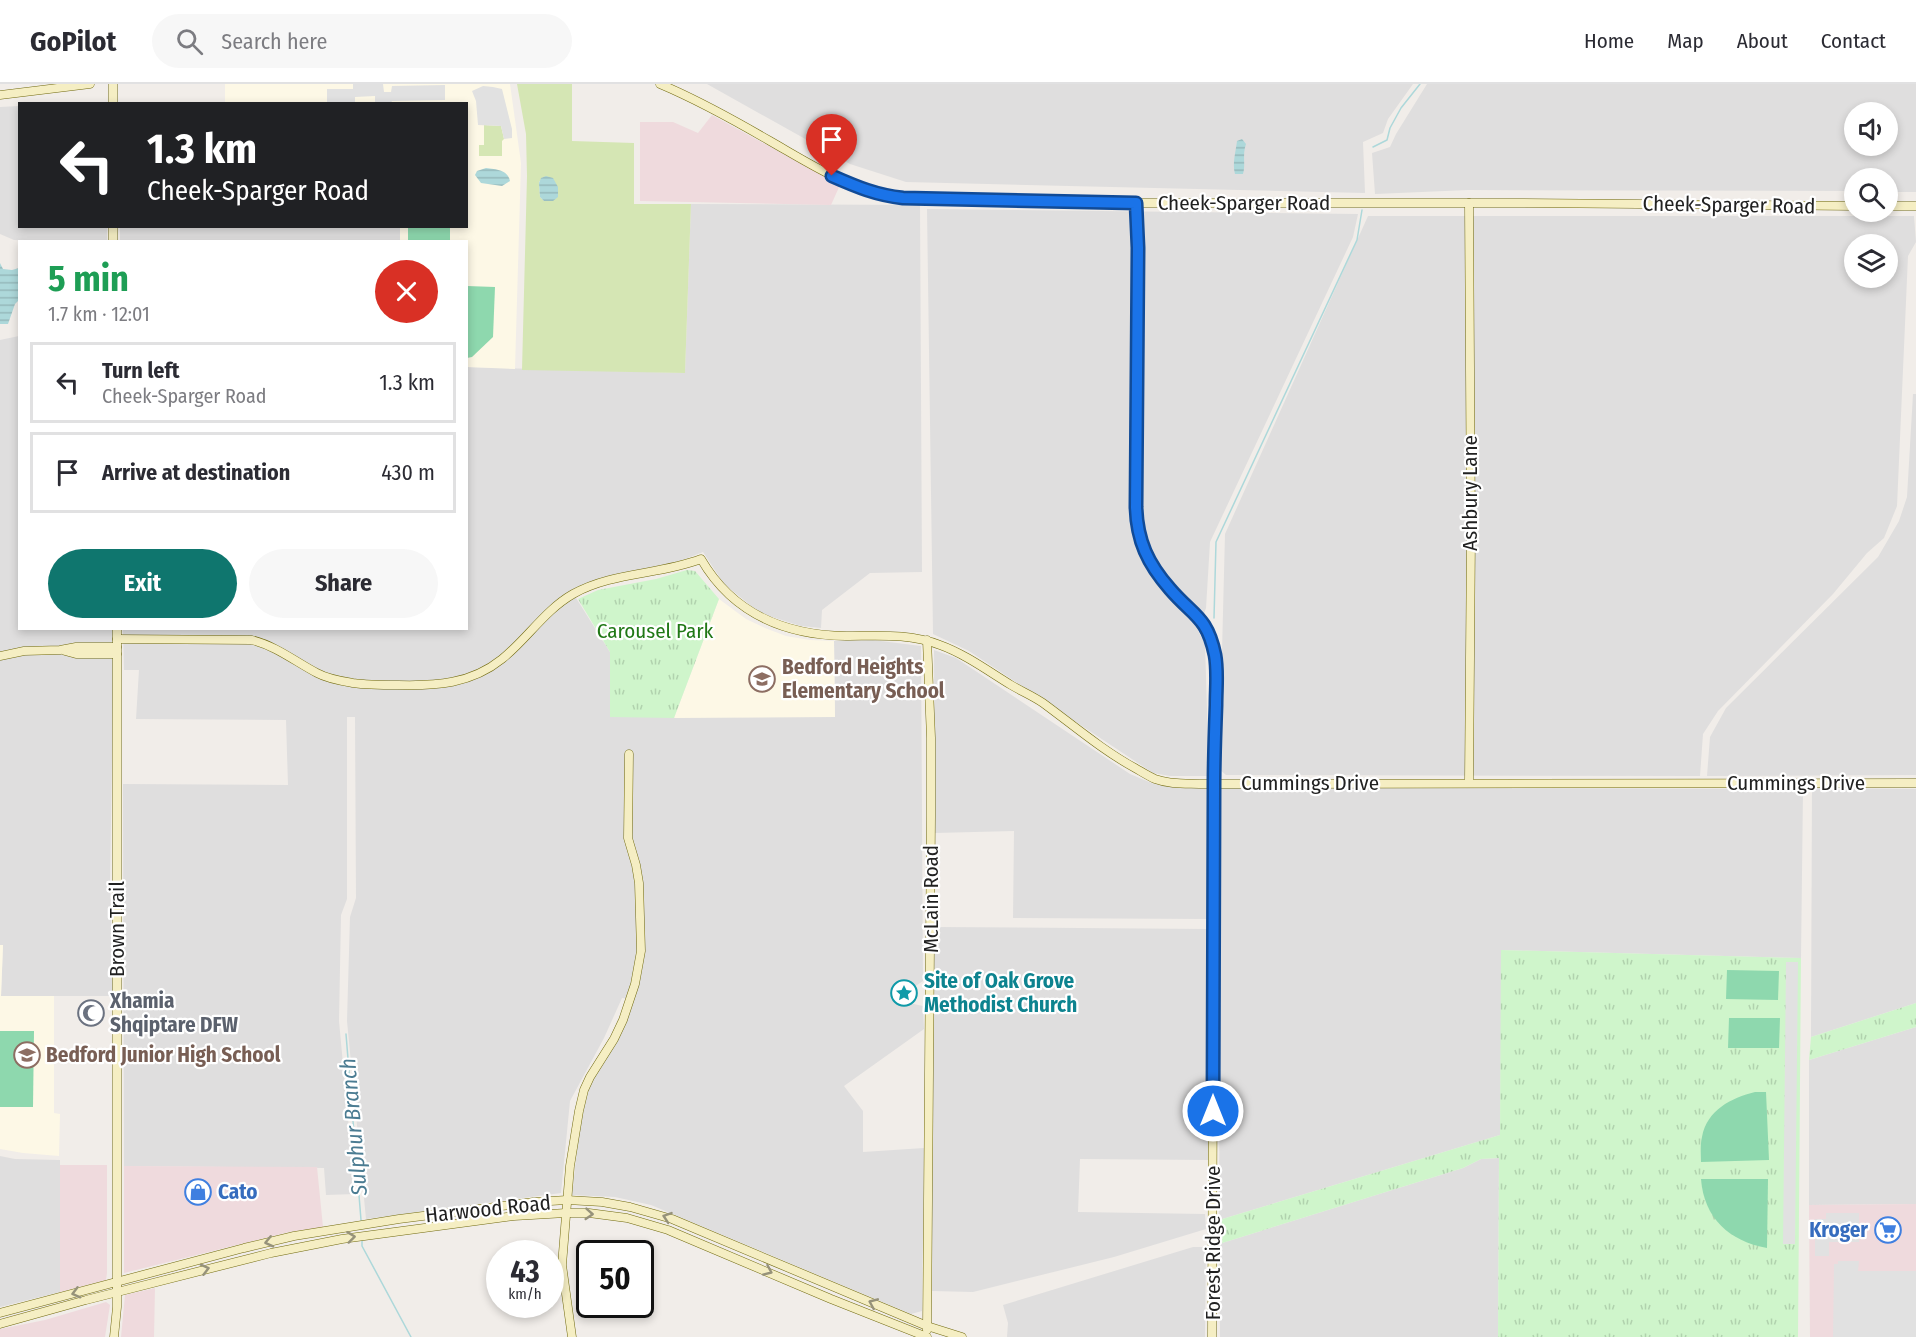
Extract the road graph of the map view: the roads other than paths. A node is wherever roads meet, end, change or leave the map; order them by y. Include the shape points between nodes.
1 (90, 84) edge
2 (113, 84) edge
3 (660, 84) edge
4 (0, 95) edge
5 (113, 102) edge
6 (1136, 203) junction
7 (1469, 203) junction
8 (1844, 206) edge
9 (1898, 206) edge
10 (1916, 206) edge
11 (117, 630) edge
12 (927, 640) junction
13 (117, 647) junction
14 (0, 656) edge
15 (629, 754) dead end
16 (1469, 782) junction
17 (1214, 783) junction
18 (1916, 783) edge
19 (567, 1200) junction
20 (566, 1213) junction
21 (117, 1282) junction
22 (117, 1292) junction
23 (0, 1313) edge
24 (0, 1324) edge
25 (927, 1326) junction
26 (114, 1337) edge
27 (572, 1337) edge
28 (928, 1337) edge
29 (962, 1337) edge
30 (1212, 1337) edge

1 - 4 street
2 - 5 street
3 - 6 street, Cheek-Sparger Road via 719,111 832,176 884,196
6 - 7 street, Cheek-Sparger Road
6 - 17 street, Forest Ridge Drive via 1136,521 1149,561 1170,589 1202,620 1210,636 1217,670
7 - 8 street, Cheek-Sparger Road
7 - 16 street, Ashbury Lane
9 - 10 street
11 - 13 street, Brown Trail
12 - 13 street, Cummings Drive via 896,635 817,634 777,625 729,594 701,559 607,581 574,594 558,604 502,659 470,678 440,685 340,681 252,640
12 - 17 street, Cummings Drive via 963,655 1041,702 1117,758 1154,778 1176,783
12 - 25 street, McLain Road via 932,849
13 - 14 street via 76,647
13 - 21 street, Brown Trail
15 - 19 street via 628,838 639,883 638,969 620,1028 584,1090
16 - 17 street, Cummings Drive
16 - 18 street, Cummings Drive
17 - 30 street, Forest Ridge Drive
19 - 20 street
19 -> 21 street, Harwood Road via 294,1236
25 -> 19 street, Harwood Road via 665,1216 602,1202
22 -> 20 street, Harwood Road via 271,1252 342,1239 514,1216
20 - 27 street via 563,1275
20 -> 28 street, Harwood Road via 614,1216 662,1228
21 - 22 street, Brown Trail
21 -> 23 street, Harwood Road
22 - 24 street, Harwood Road
22 - 26 street, Brown Trail
25 - 28 street, McLain Road
25 - 29 street, Harwood Road

